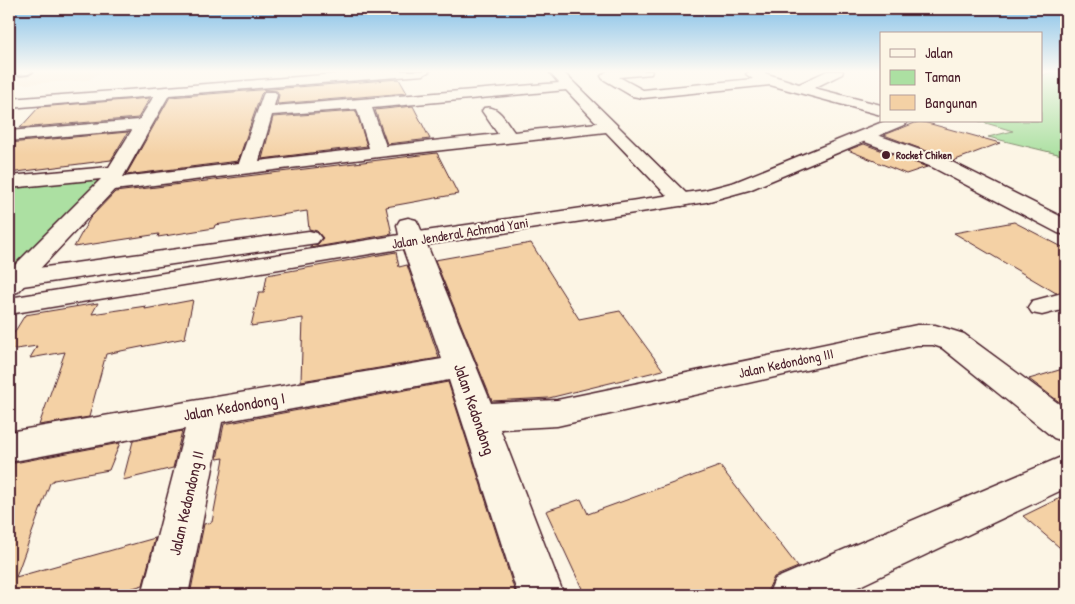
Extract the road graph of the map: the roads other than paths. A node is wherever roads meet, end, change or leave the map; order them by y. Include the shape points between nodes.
1 (58, 99) edge
2 (160, 99) edge
3 (269, 99) edge
4 (418, 99) edge
5 (582, 99) edge
6 (840, 99) edge
7 (9, 103) edge
8 (363, 104) junction
9 (880, 110) edge
10 (265, 111) junction
11 (490, 111) dead end
12 (880, 116) edge
13 (898, 122) edge
14 (146, 124) junction
15 (608, 127) junction
16 (9, 136) edge
17 (866, 136) junction
18 (509, 138) junction
19 (379, 152) junction
20 (247, 168) junction
21 (113, 178) junction
22 (9, 182) edge
23 (677, 196) junction
24 (1066, 228) edge
25 (410, 232) junction
26 (11, 281) edge
27 (9, 306) edge
28 (461, 367) junction
29 (208, 411) junction
30 (478, 417) junction
31 (1066, 428) edge
32 (9, 448) edge
33 (1066, 470) edge
34 (166, 595) edge
35 (541, 595) edge
36 (791, 595) edge

1 - 7 street
2 - 14 street
3 - 10 street
4 - 8 street
5 - 15 street
6 - 9 street
8 - 10 street
8 - 19 street
10 - 20 street
11 - 18 street
12 - 23 street, Jalan Jenderal Achmad Yani via 758,167
13 - 17 street, Jalan Jenderal Achmad Yani
14 - 16 street
14 - 21 street
15 - 18 street
15 - 23 street
17 - 23 street, Jalan Jenderal Achmad Yani via 742,186 706,196
17 - 24 street via 939,163
18 - 19 street
19 - 20 street
20 - 21 street
21 - 22 street
21 - 26 street
23 - 25 street, Jalan Jenderal Achmad Yani
25 - 26 street, Jalan Jenderal Achmad Yani
25 - 27 street, Jalan Jenderal Achmad Yani
25 - 28 street, Jalan Kedondong
28 - 29 street, Jalan Kedondong I
28 - 30 street, Jalan Kedondong
29 - 32 street, Jalan Kedondong I
29 - 34 street, Jalan Kedondong II
30 - 31 street, Jalan Kedondong III via 557,413 917,335 935,335 953,341
30 - 35 street, Jalan Kedondong
33 - 36 street

